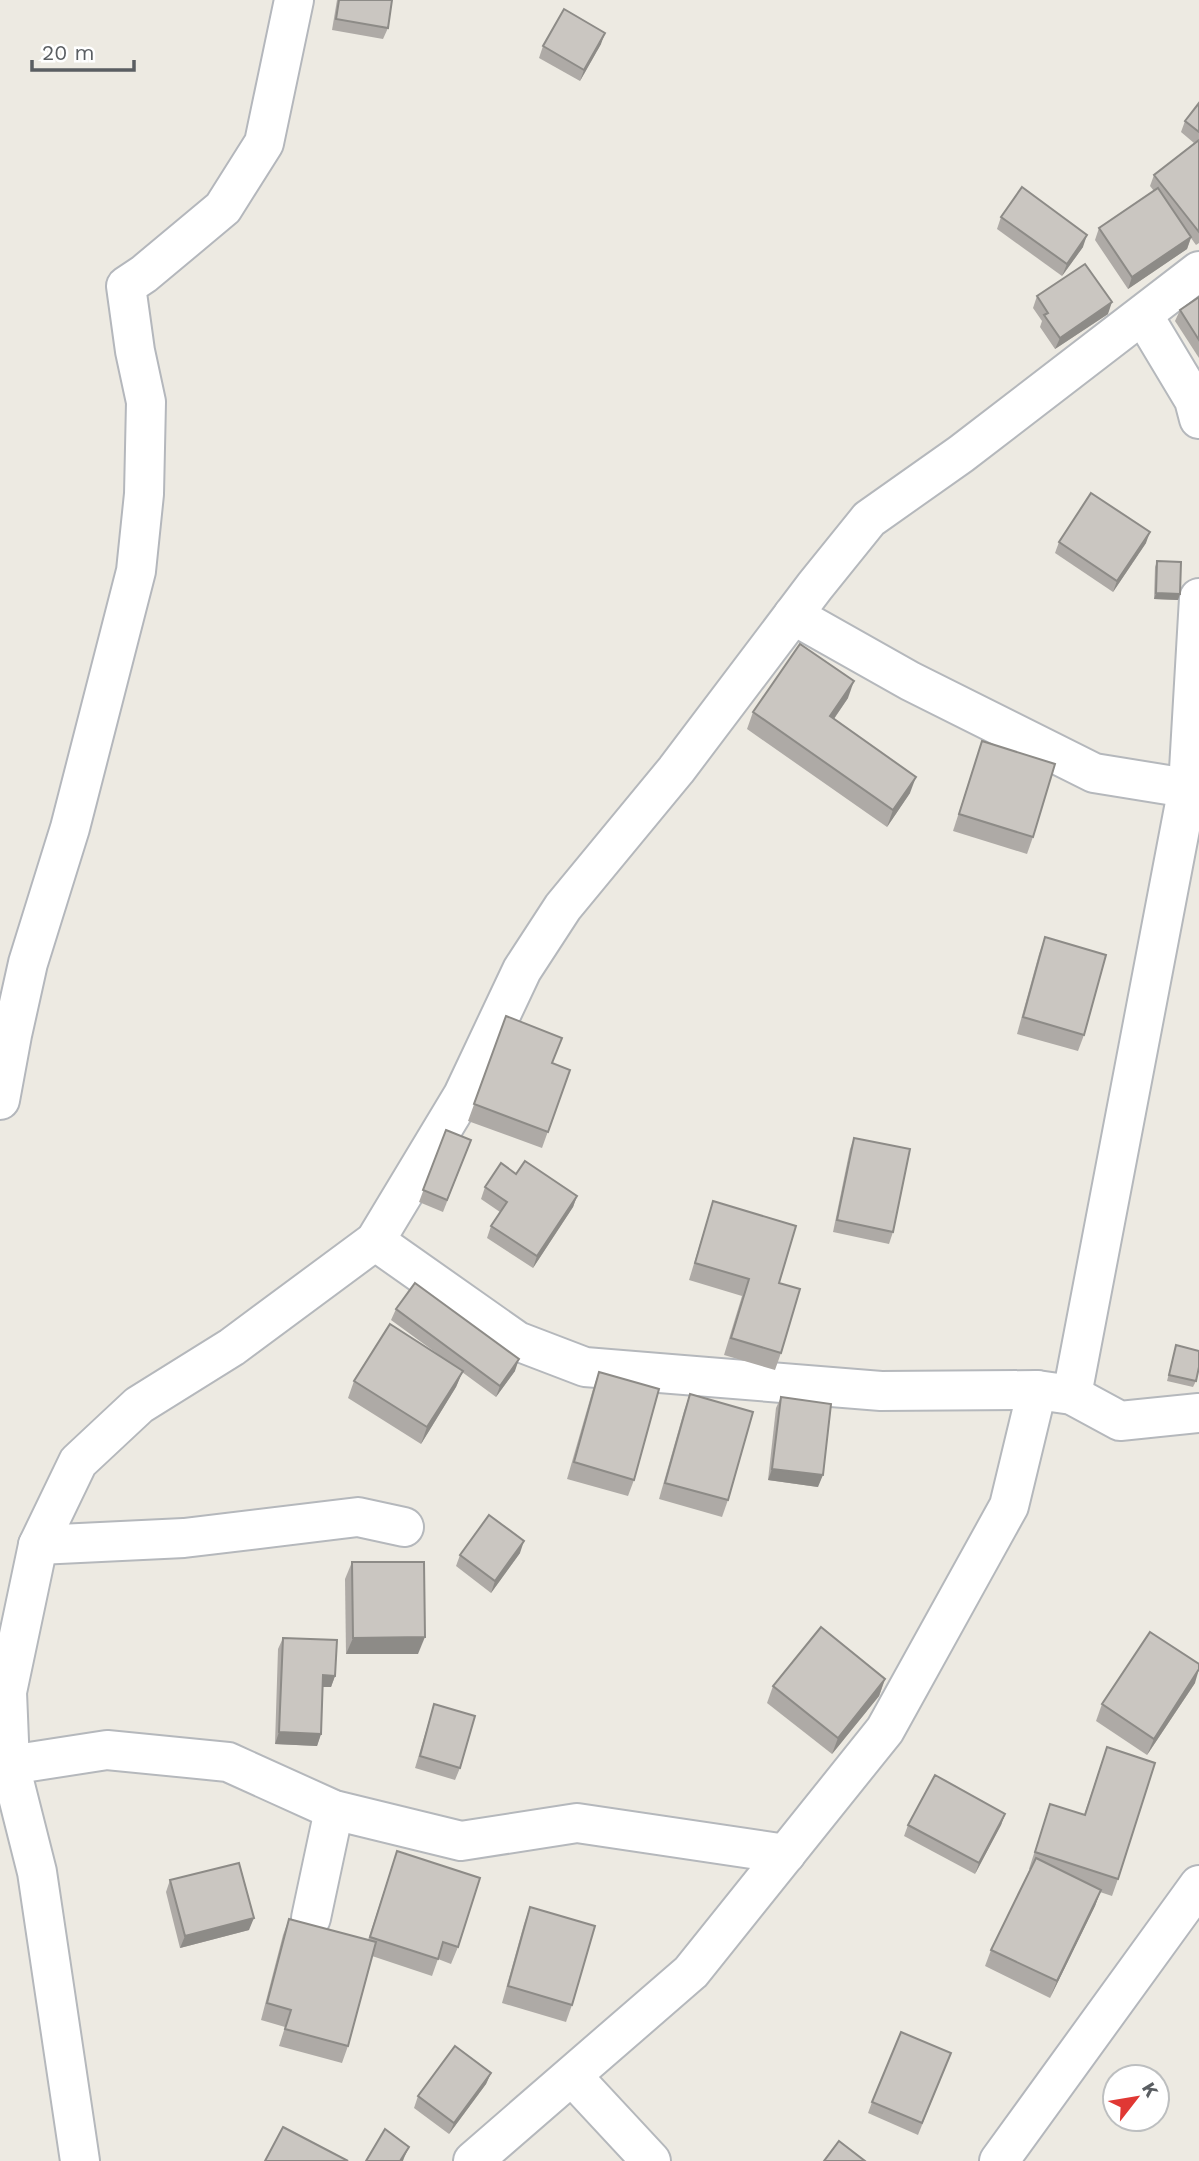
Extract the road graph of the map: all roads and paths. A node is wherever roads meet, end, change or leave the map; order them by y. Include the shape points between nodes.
1 (294, 0) edge
2 (1199, 271) edge
3 (1143, 315) junction
4 (1199, 419) edge
5 (1199, 598) edge
6 (793, 615) junction
7 (1193, 788) edge
8 (0, 1100) edge
9 (375, 1241) junction
10 (1054, 1393) junction
11 (1199, 1413) edge
12 (404, 1527) dead end
13 (38, 1545) junction
14 (5, 1769) edge
15 (334, 1810) junction
16 (786, 1854) junction
17 (1199, 1885) edge
18 (311, 1918) dead end
19 (572, 2076) junction
20 (80, 2161) edge
21 (473, 2161) edge
22 (651, 2161) edge
23 (999, 2161) edge

1 - 8 street via 264,143 223,208 126,286 146,402 136,571 70,828 28,963
2 - 3 street
3 - 4 street via 1194,400
3 - 6 street via 869,519
5 - 7 street
6 - 7 street via 910,681 1094,773
6 - 9 street via 676,770 563,907 522,970 463,1096
7 - 10 street
9 - 10 street via 517,1341 585,1367 881,1391
9 - 13 street via 232,1347 139,1405 78,1462
10 - 11 street via 1120,1421
10 - 16 street via 1009,1506 884,1730
12 - 13 street via 358,1517 184,1538
13 - 14 street via 7,1692
14 - 15 street via 107,1750 228,1762
14 - 20 street via 37,1872
15 - 16 street via 461,1841 577,1823
15 - 18 street
16 - 19 street via 691,1972
17 - 23 street
19 - 21 street
19 - 22 street

